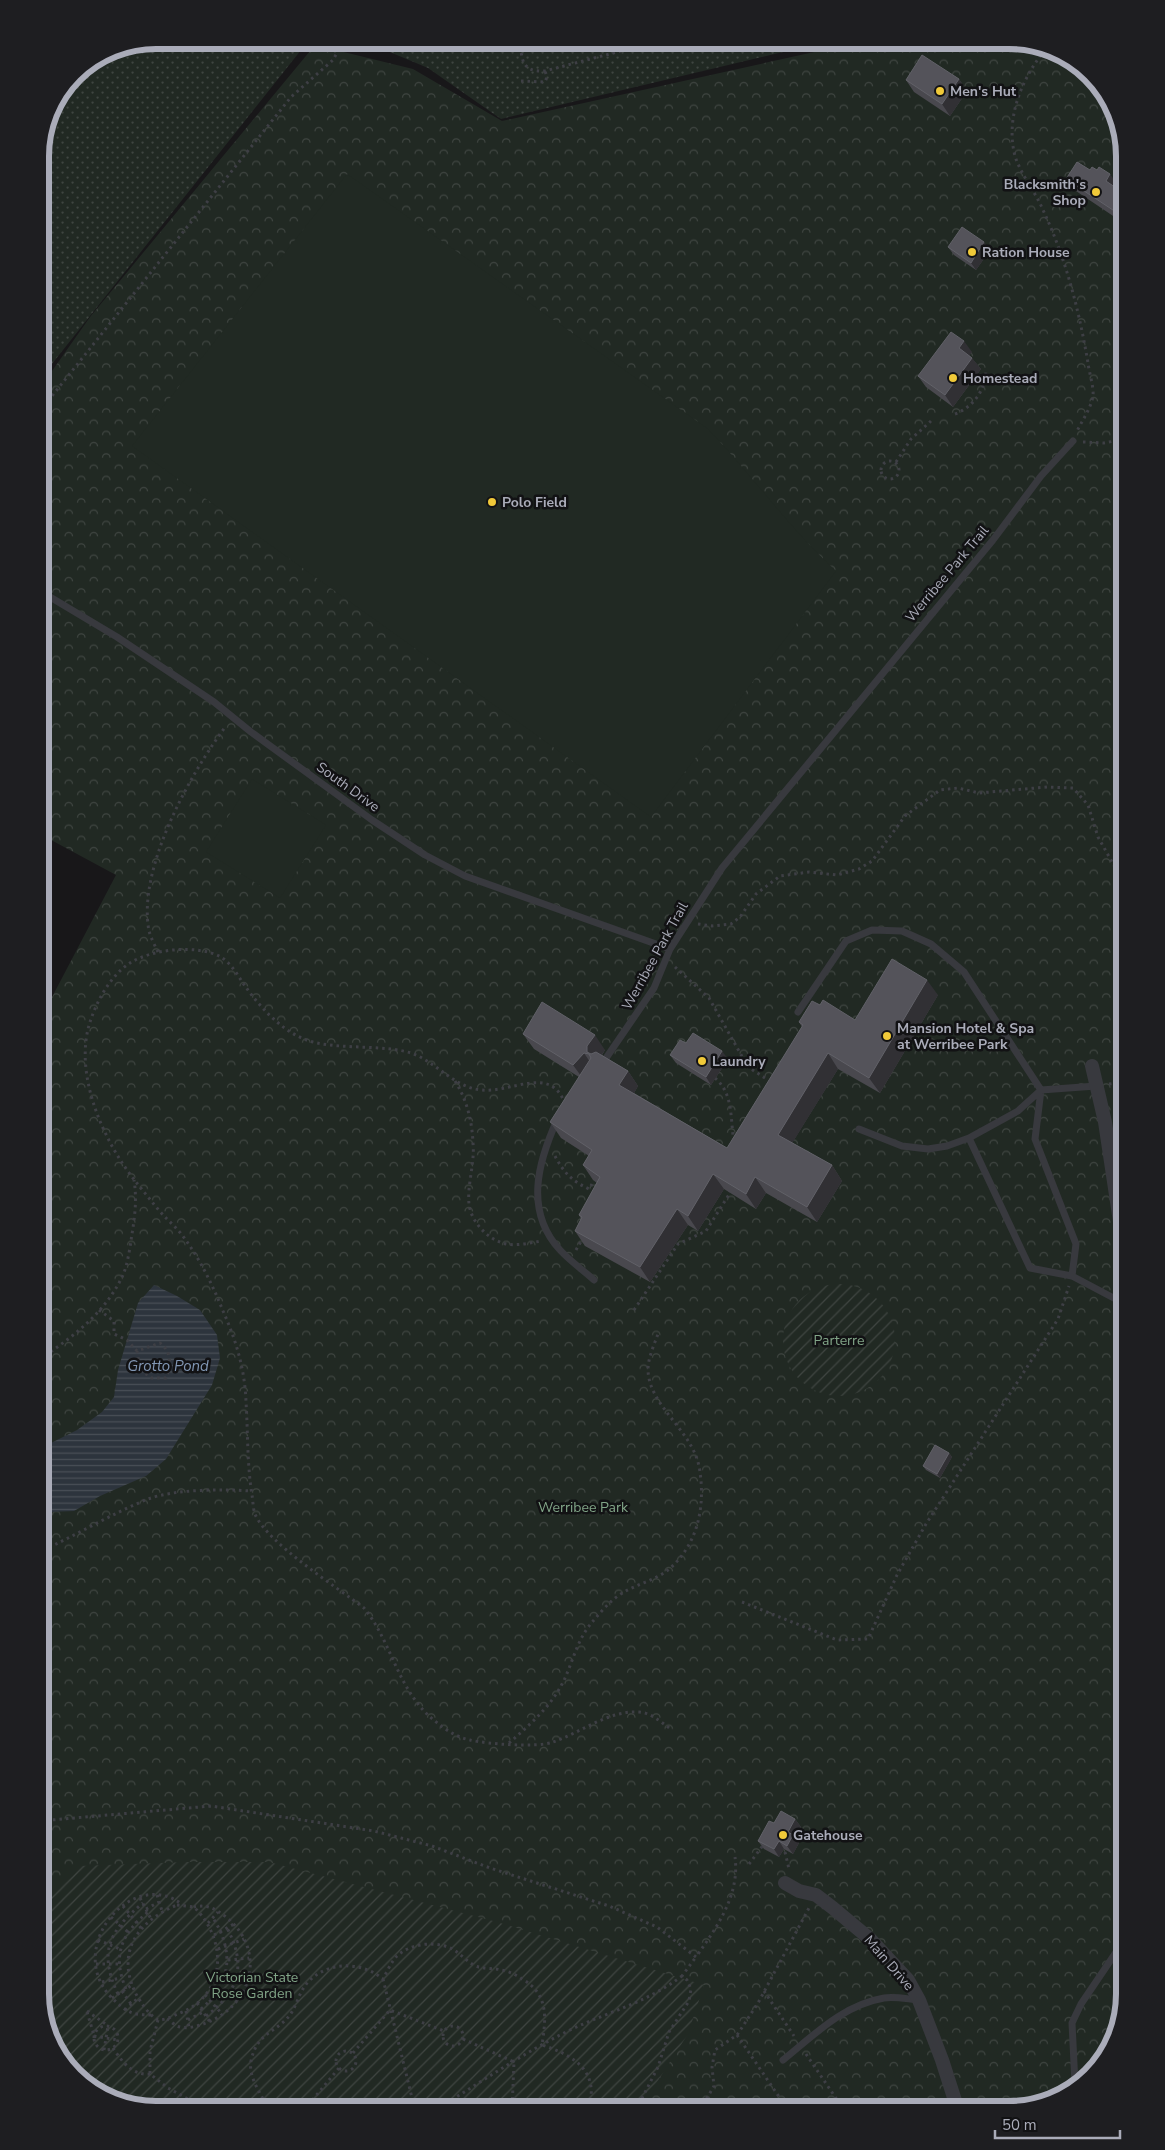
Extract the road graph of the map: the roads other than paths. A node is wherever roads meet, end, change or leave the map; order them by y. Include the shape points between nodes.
1 (1073, 441) road end
2 (49, 596) edge
3 (670, 950) junction
4 (798, 1012) dead end
5 (602, 1064) edge
6 (1092, 1066) dead end
7 (1096, 1086) junction
8 (1041, 1090) junction
9 (566, 1106) edge
10 (859, 1129) dead end
11 (969, 1138) junction
12 (1116, 1196) edge
13 (1072, 1276) junction
14 (594, 1280) dead end
15 (1116, 1299) edge
16 (785, 1883) dead end
17 (1116, 1952) edge
18 (919, 2000) junction
19 (783, 2060) dead end
20 (1074, 2079) edge
21 (955, 2101) edge

1 - 3 lane, Werribee Park Trail via 722,868
2 - 3 lane, South Drive via 214,702 425,856 464,876
3 - 5 lane, Werribee Park Trail via 654,988
4 - 8 lane via 846,941 872,930 902,931 931,944 964,972
6 - 7 street
7 - 8 lane
7 - 12 street
8 - 11 lane via 1018,1111
8 - 13 lane via 1035,1139 1076,1244
9 - 14 lane via 551,1134 539,1168 539,1201 542,1218 552,1240
10 - 11 lane via 902,1146 928,1149
11 - 13 lane via 1030,1268
13 - 15 lane
16 - 18 street, Main Drive via 800,1891 816,1894 870,1939 908,1980
17 - 20 lane via 1072,2023
18 - 19 lane via 884,1998 852,2007
18 - 21 street, Main Drive

